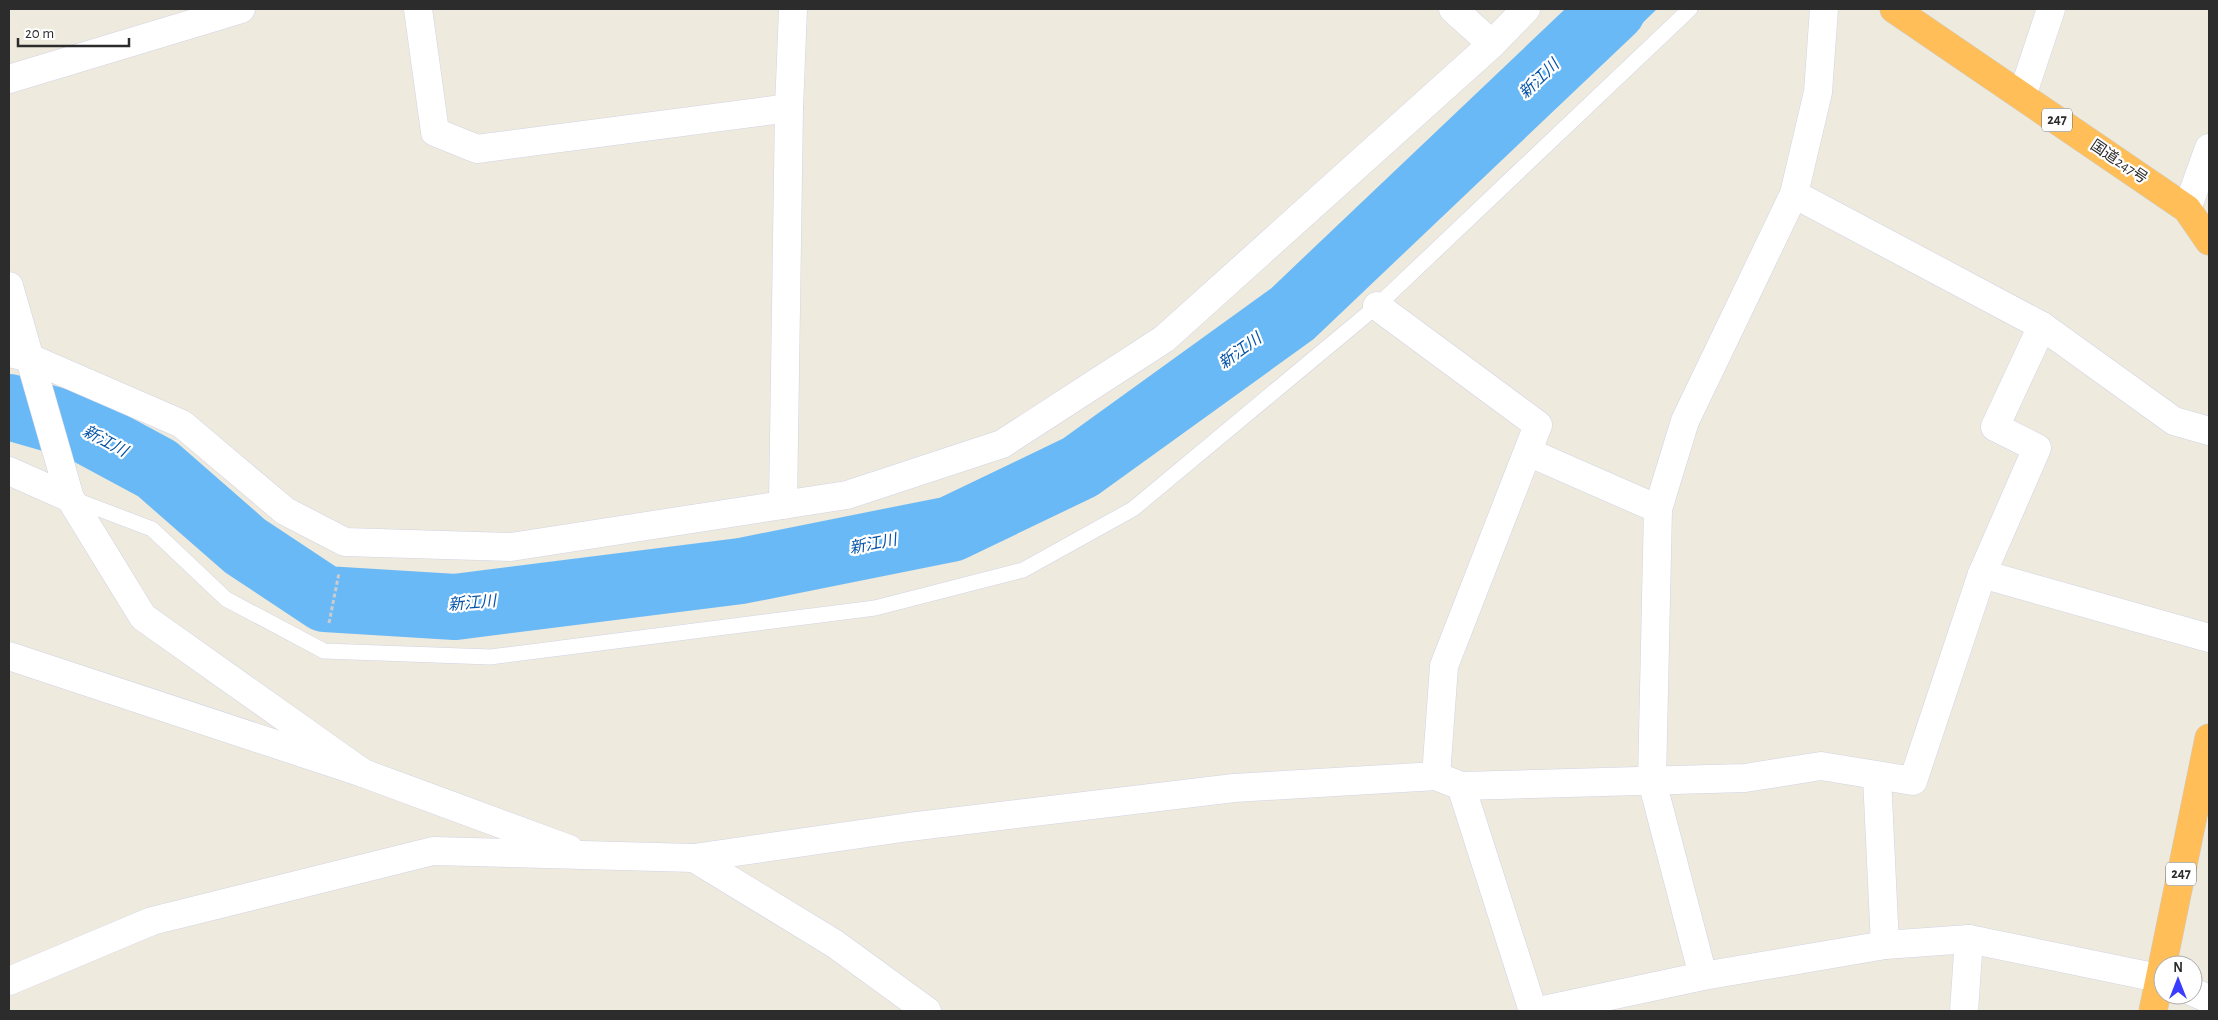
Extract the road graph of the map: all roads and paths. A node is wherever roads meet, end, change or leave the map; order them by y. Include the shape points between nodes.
1 (241, 9) edge
2 (418, 9) edge
3 (792, 9) edge
4 (1453, 9) edge
5 (1526, 9) edge
6 (1690, 9) edge
7 (1824, 9) edge
8 (1894, 9) edge
9 (2051, 9) edge
10 (1492, 44) junction
11 (9, 78) edge
12 (2022, 96) junction
13 (789, 108) junction
14 (2209, 148) edge
15 (1794, 194) junction
16 (2197, 195) edge
17 (2209, 241) edge
18 (9, 286) edge
19 (1377, 306) junction
20 (2042, 326) junction
21 (19, 356) edge
22 (2209, 431) edge
23 (1528, 452) junction
24 (9, 471) edge
25 (70, 498) junction
26 (783, 505) junction
27 (1658, 509) junction
28 (345, 542) junction
29 (1982, 574) junction
30 (2209, 638) edge
31 (324, 651) junction
32 (9, 656) edge
33 (2209, 738) edge
34 (363, 773) junction
35 (1436, 776) junction
36 (1877, 777) junction
37 (1652, 781) junction
38 (1461, 786) junction
39 (592, 857) junction
40 (694, 858) junction
41 (1969, 939) junction
42 (1886, 945) junction
43 (2166, 955) edge
44 (1703, 976) junction
45 (2153, 976) edge
46 (9, 981) edge
47 (927, 1011) edge
48 (1533, 1011) edge
49 (1540, 1011) edge
50 (1964, 1011) edge

1 - 11 street
2 - 13 street via 435,132 477,149
3 - 13 street
4 - 10 street
5 - 10 street
6 - 19 lane
7 - 15 street via 1818,92
8 - 12 highway, 国道247号 / 247
9 - 12 street
10 - 26 street via 1164,339 1002,444 847,495
12 - 16 highway, 国道247号 / 247
13 - 26 street
14 - 16 street
15 - 20 street
15 - 27 street via 1685,421
16 - 17 highway, 国道247号 / 247
18 - 21 street
19 - 23 street via 1538,425
19 - 31 lane via 1133,509 1023,570 874,608 490,657
20 - 22 street via 2174,421
20 - 29 street via 1994,427 2037,448
21 - 25 street
21 - 28 street via 182,424 285,511
23 - 27 street
23 - 35 street via 1444,666
24 - 25 street
25 - 31 lane via 152,529 226,599
25 - 34 street via 143,617
26 - 28 street via 511,546
27 - 37 street
28 - 31 path
29 - 30 street
29 - 36 street via 1913,781
32 - 34 street
33 - 43 highway, 247
34 - 39 street
35 - 38 street
35 - 40 street via 1234,788 909,827
36 - 37 street via 1820,766 1746,778
36 - 42 street
37 - 38 street
37 - 44 street
38 - 48 street
39 - 40 street
39 - 46 street via 433,851 152,921
40 - 47 street via 836,944
41 - 42 street
41 - 45 street
41 - 50 street
42 - 44 street
44 - 49 street

